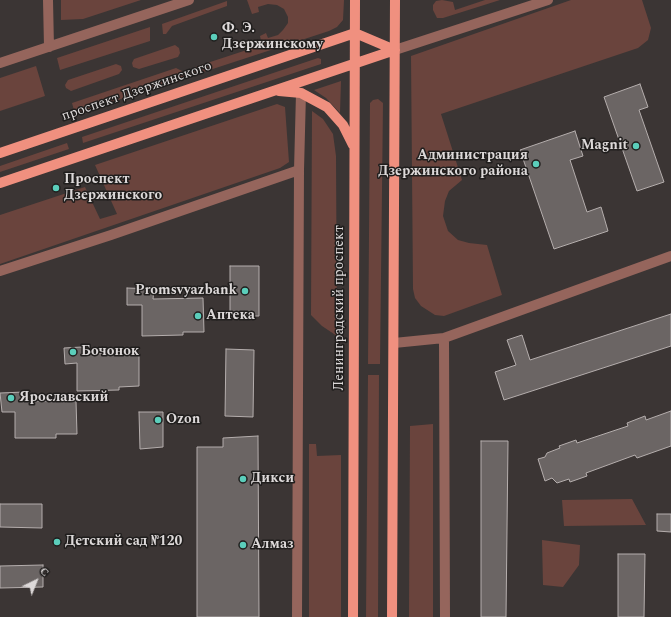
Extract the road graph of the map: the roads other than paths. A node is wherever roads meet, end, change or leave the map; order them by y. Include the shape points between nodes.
1 (48, 0) edge
2 (190, 0) edge
3 (355, 0) edge
4 (395, 0) edge
5 (548, 0) edge
6 (355, 33) junction
7 (49, 47) junction
8 (396, 50) junction
9 (0, 63) edge
10 (355, 64) junction
11 (276, 90) junction
12 (301, 93) junction
13 (354, 148) junction
14 (0, 153) edge
15 (299, 170) junction
16 (0, 184) edge
17 (671, 256) edge
18 (0, 271) edge
19 (444, 338) junction
20 (394, 343) junction
21 (297, 617) edge
22 (353, 617) edge
23 (392, 617) edge
24 (445, 617) edge

1 - 7 street
2 - 7 street
3 - 6 main road, Ленинградский проспект
4 - 8 main road
5 - 8 street
6 - 8 main road
6 - 10 main road, Ленинградский проспект
6 - 14 main road, проспект Дзержинского
7 - 9 street
8 - 10 main road
8 - 20 main road
10 - 11 main road
10 - 13 main road, Ленинградский проспект
11 - 12 main road
11 - 16 main road
12 - 13 main road via 327,107 343,125
12 - 15 street
13 - 22 main road, Ленинградский проспект
15 - 18 street
15 - 21 street
17 - 19 street
19 - 20 street
19 - 24 street
20 - 23 main road

